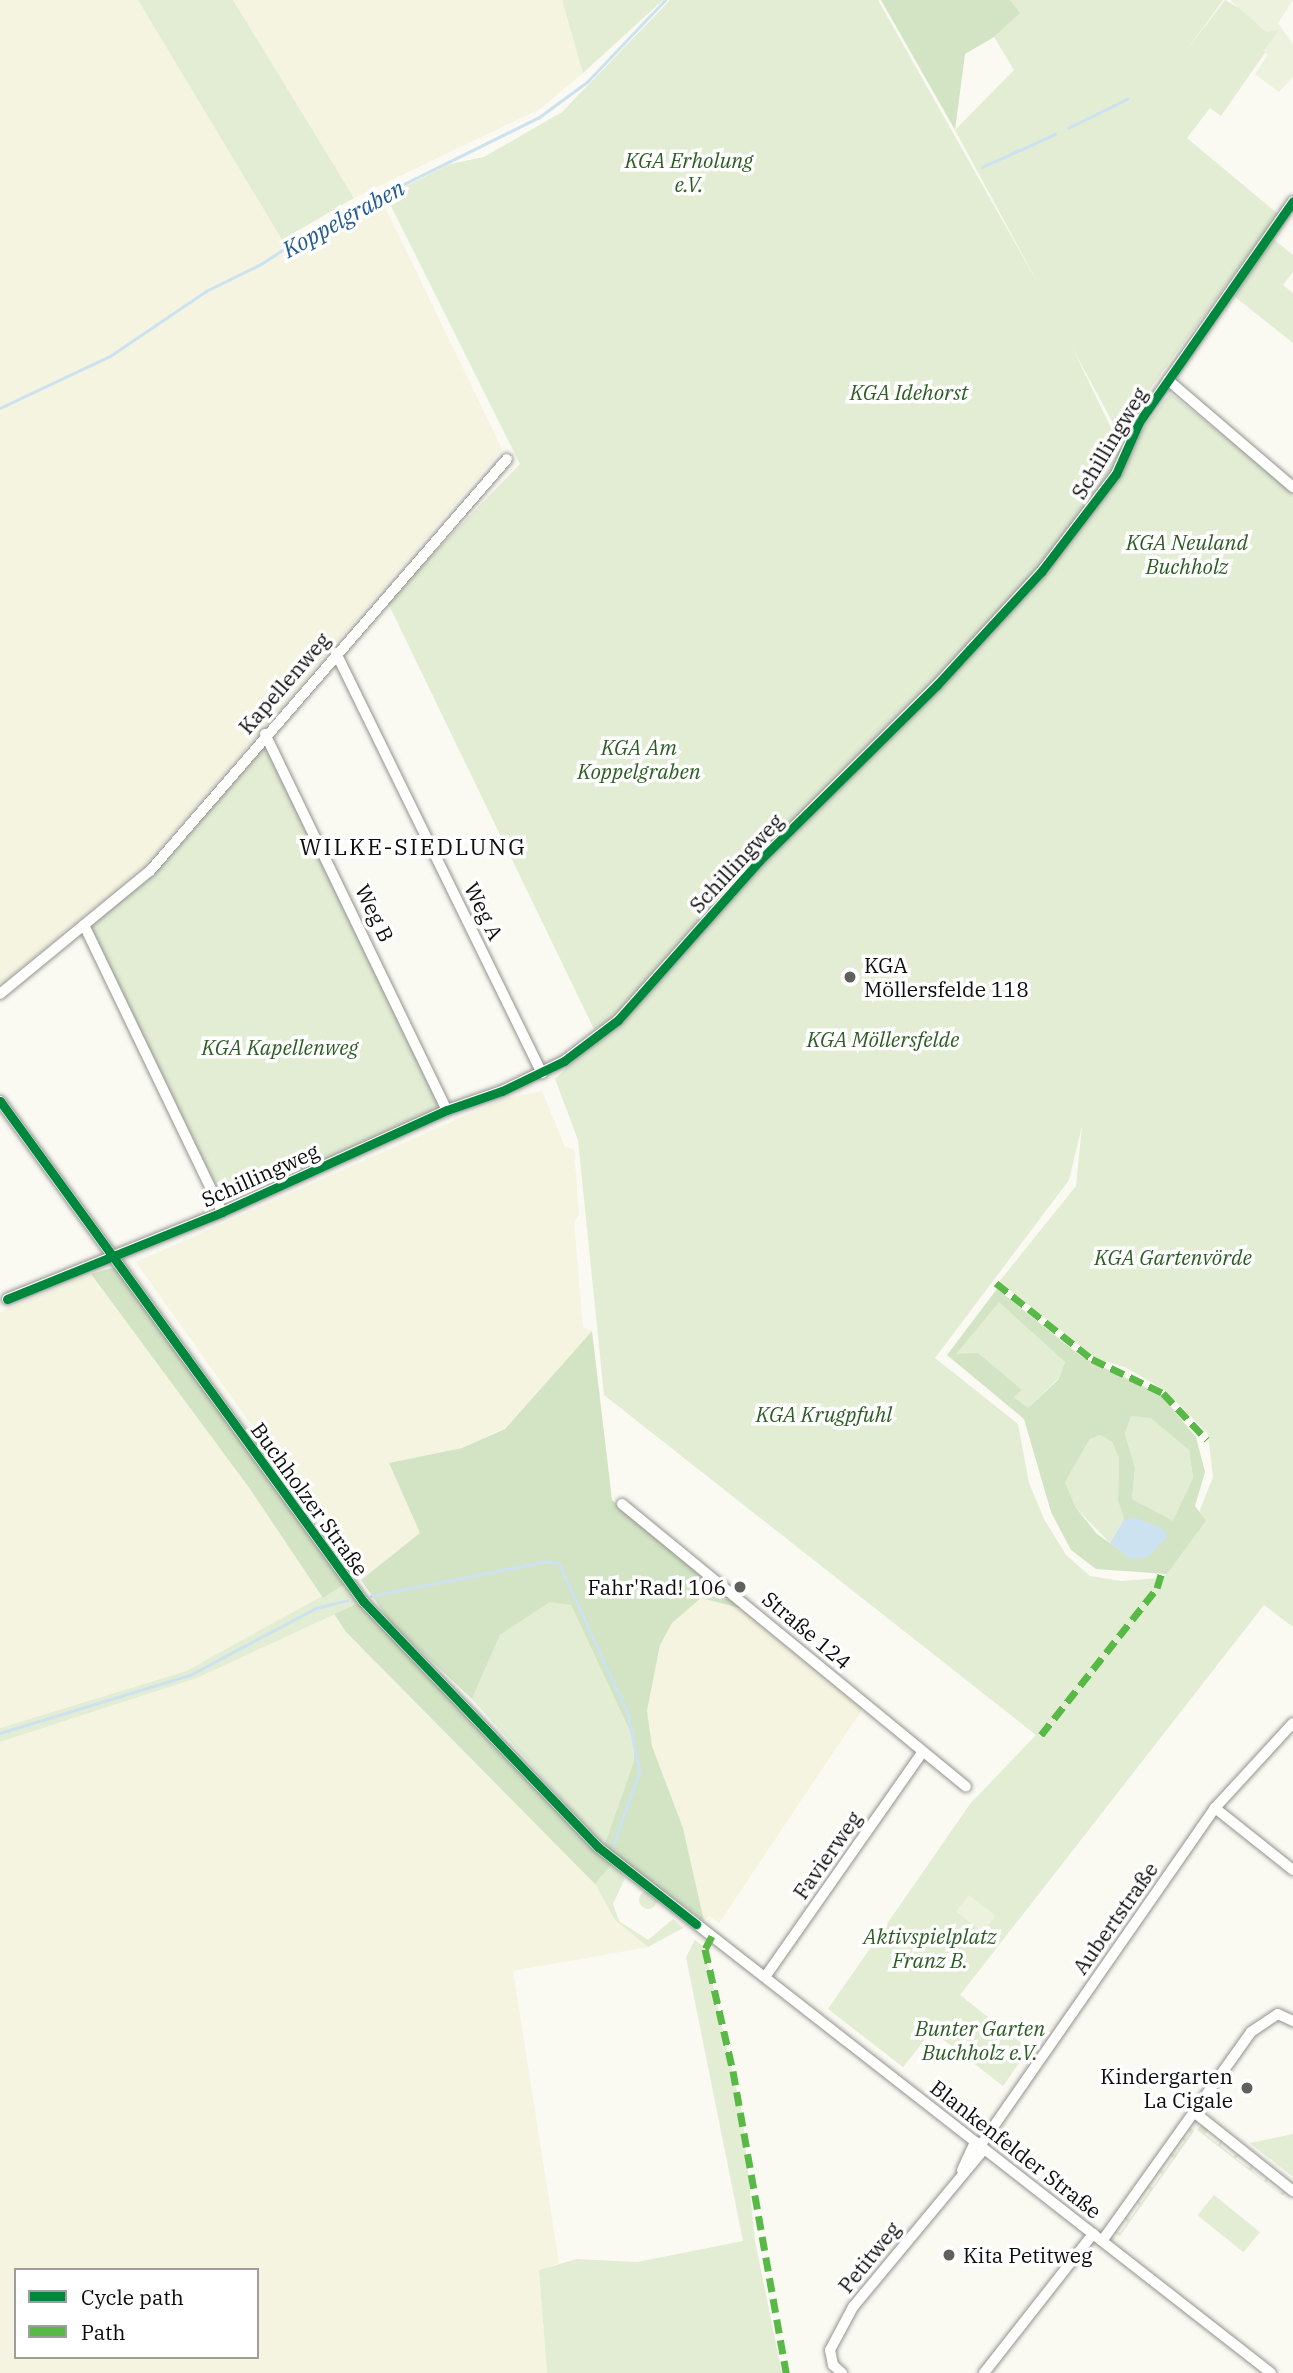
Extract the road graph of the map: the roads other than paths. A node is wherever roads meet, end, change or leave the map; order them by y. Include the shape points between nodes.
1 (1293, 201) edge
2 (1168, 380) junction
3 (507, 459) dead end
4 (1293, 487) edge
5 (336, 653) junction
6 (265, 734) junction
7 (84, 925) junction
8 (0, 994) edge
9 (542, 1073) junction
10 (0, 1101) edge
11 (447, 1110) junction
12 (222, 1212) junction
13 (112, 1257) junction
14 (7, 1299) dead end
15 (622, 1504) dead end
16 (1293, 1723) edge
17 (921, 1754) junction
18 (966, 1787) dead end
19 (1215, 1808) junction
20 (1293, 1870) edge
21 (637, 1879) joint
22 (765, 1978) junction
23 (1293, 2021) edge
24 (1194, 2112) junction
25 (980, 2145) junction
26 (1293, 2191) edge
27 (1097, 2237) junction
28 (842, 2373) edge
29 (984, 2373) edge
30 (1271, 2373) edge

1 - 2 street, Schillingweg
2 - 4 street
2 - 9 street, Schillingweg via 1139,422 1116,474 1032,582 937,685 760,861 618,1020
3 - 5 street, Kapellenweg
5 - 6 street, Kapellenweg
5 - 9 street, Weg A
6 - 7 street, Kapellenweg via 150,871
6 - 11 street, Weg B
7 - 8 street, Kapellenweg
7 - 12 street
9 - 11 street, Schillingweg
10 - 13 street, Buchholzer Straße
11 - 12 street, Schillingweg
12 - 13 street, Schillingweg
13 - 14 street, Schillingweg
13 - 21 street, Buchholzer Straße via 363,1601 598,1847
15 - 17 street, Straße 124
16 - 19 street, Aubertstraße
17 - 18 street, Straße 124
17 - 22 street, Favierweg
19 - 20 street
19 - 25 street, Aubertstraße
21 - 22 street, Blankenfelder Straße
22 - 25 street, Blankenfelder Straße
23 - 24 street via 1278,2014 1251,2032
24 - 26 street
24 - 27 street
25 - 27 street, Blankenfelder Straße
25 - 28 street, Petitweg via 853,2307 834,2338 831,2359
27 - 29 street
27 - 30 street, Blankenfelder Straße

